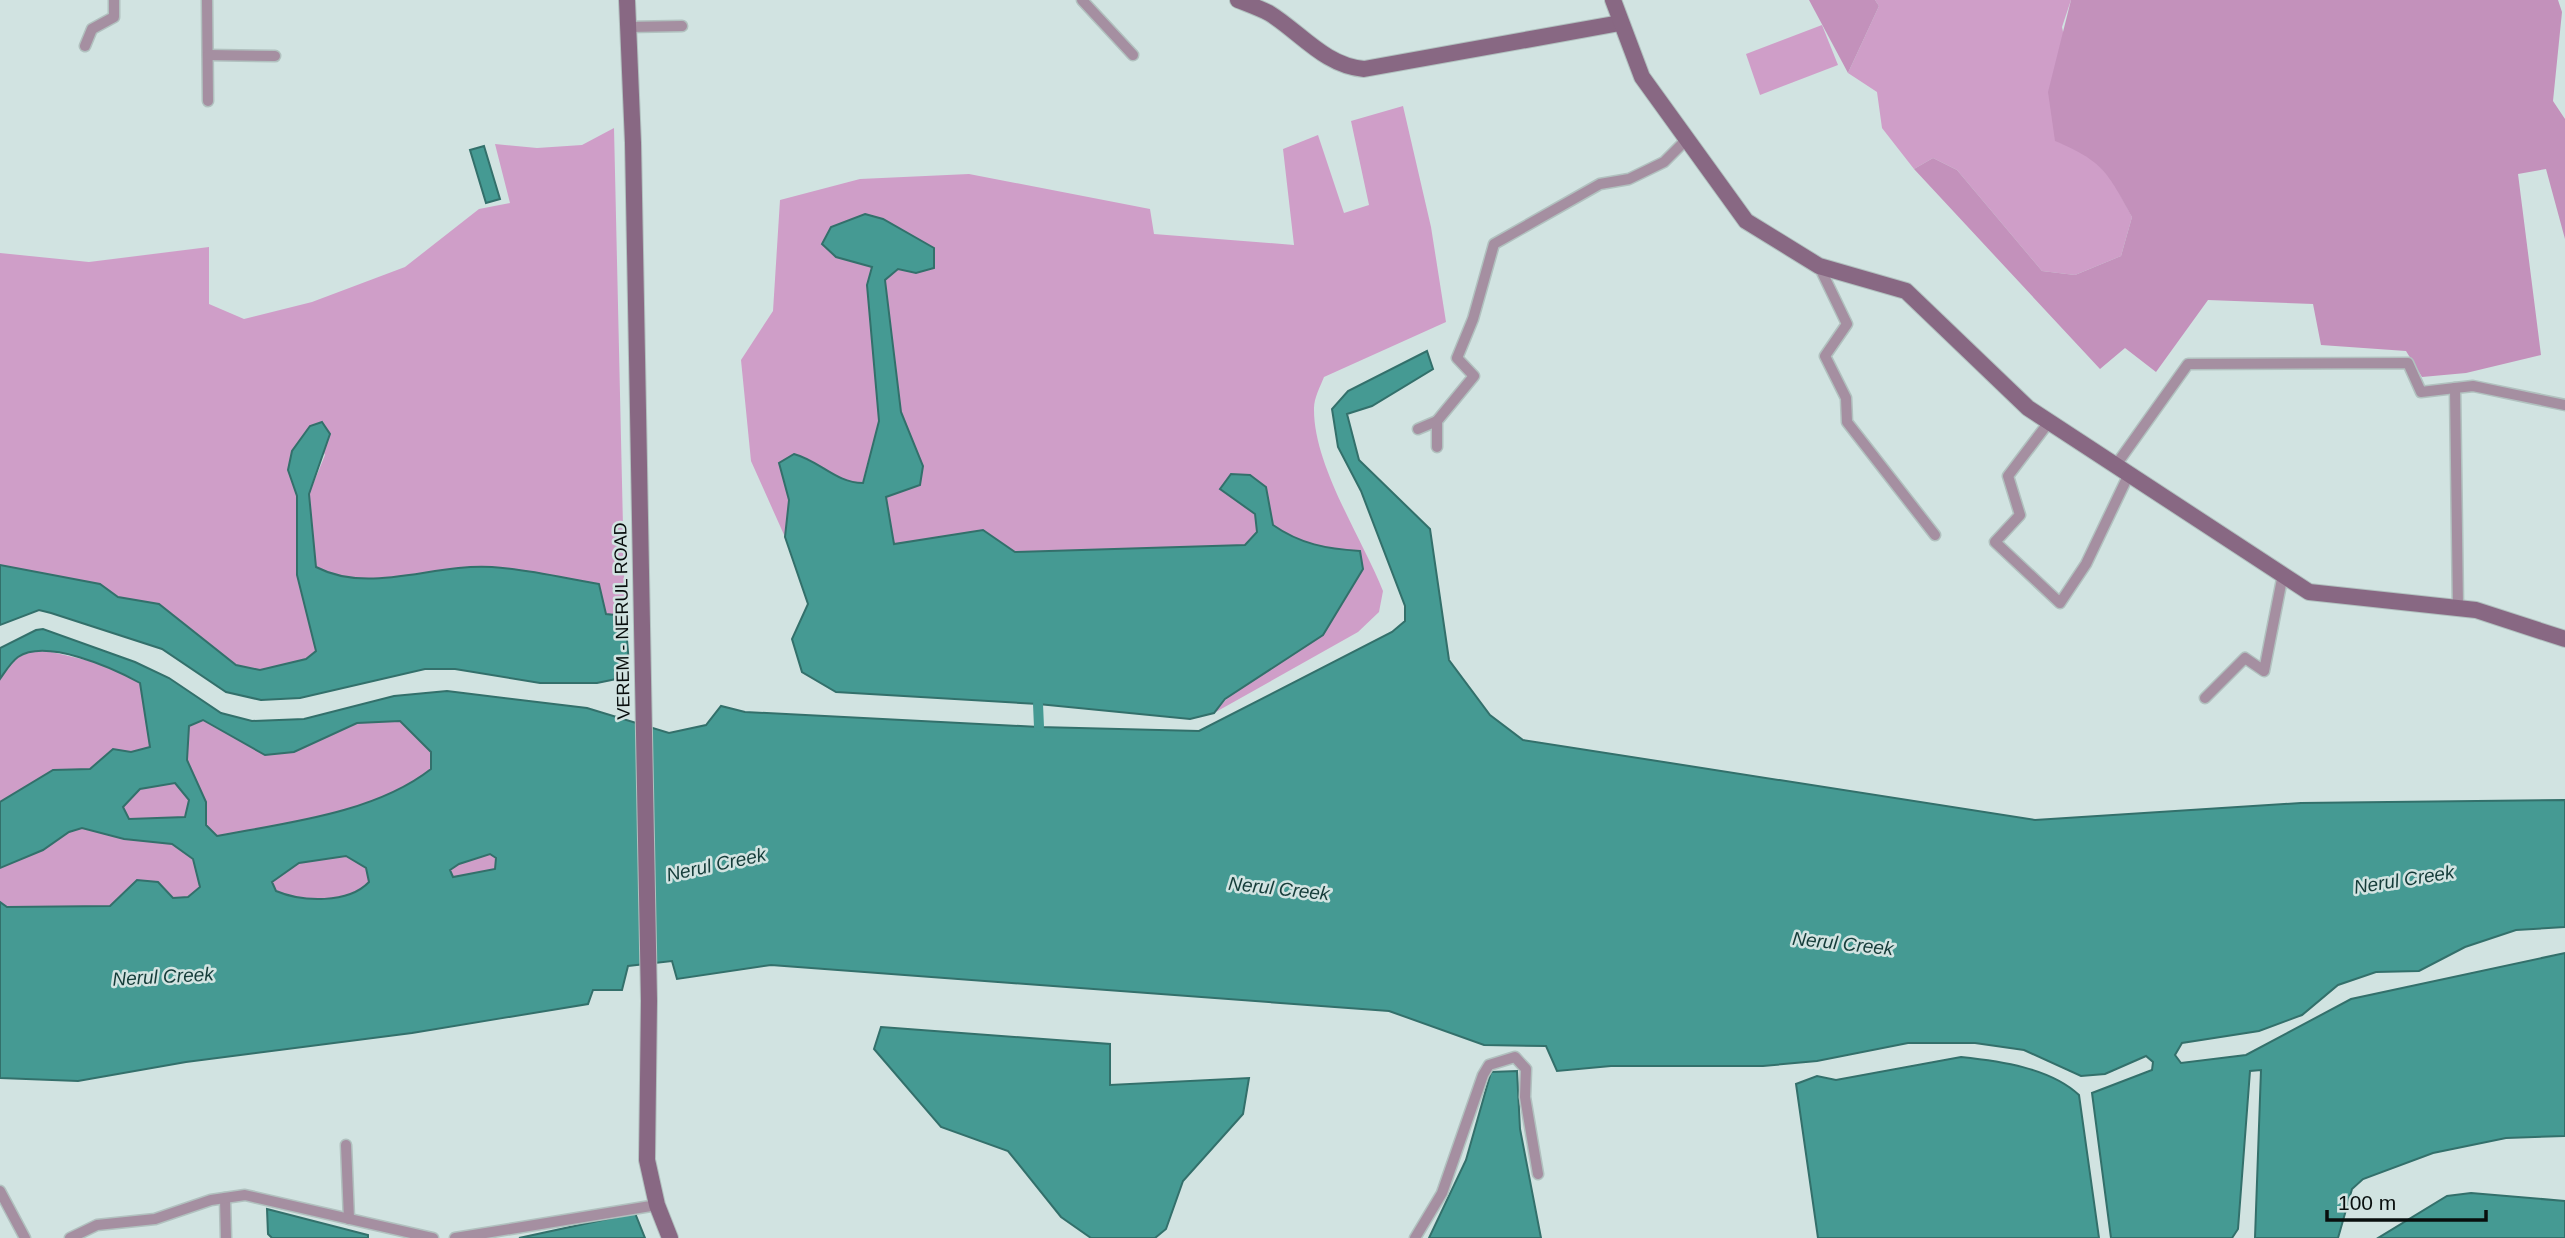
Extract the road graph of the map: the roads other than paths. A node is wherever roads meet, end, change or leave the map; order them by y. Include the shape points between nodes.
1 (114, 0) edge
2 (207, 0) edge
3 (627, 0) edge
4 (1082, 0) edge
5 (1238, 0) edge
6 (1614, 0) edge
7 (1620, 23) junction
8 (682, 26) dead end
9 (628, 27) junction
10 (85, 46) dead end
11 (208, 55) junction
12 (1133, 55) dead end
13 (275, 56) dead end
14 (208, 101) dead end
15 (1687, 139) junction
16 (1819, 266) junction
17 (2455, 388) junction
18 (2565, 405) edge
19 (1437, 421) junction
20 (2049, 422) junction
21 (1418, 429) dead end
22 (1437, 447) dead end
23 (2122, 470) junction
24 (1935, 535) dead end
25 (2283, 575) junction
26 (2458, 608) junction
27 (2565, 639) edge
28 (2205, 698) dead end
29 (346, 1145) dead end
30 (1538, 1174) dead end
31 (0, 1191) edge
32 (225, 1198) junction
33 (657, 1205) junction
34 (348, 1219) junction
35 (25, 1238) edge
36 (70, 1238) edge
37 (226, 1238) edge
38 (433, 1238) edge
39 (455, 1238) edge
40 (670, 1238) edge
41 (1415, 1238) edge

1 - 10 street via 114,17 92,29
2 - 11 street
3 - 9 main road, VEREM - NERUL ROAD
4 - 12 street
5 - 7 main road via 1269,13 1312,47 1352,68 1387,67
6 - 7 main road
7 - 15 main road via 1642,77
8 - 9 street
9 - 33 main road, VEREM - NERUL ROAD via 649,1001 647,1160
11 - 13 street
11 - 14 street
15 - 16 main road via 1746,221
15 - 19 street via 1664,162 1629,179 1600,184 1494,244 1457,358 1474,376
16 - 20 main road via 1906,291 2028,408
16 - 24 street via 1847,324 1825,356 1846,398 1847,422
17 - 18 street via 2473,386
17 - 23 street via 2421,392 2408,363 2188,364
17 - 26 street
19 - 21 street
19 - 22 street
20 - 23 main road
20 - 23 street via 2008,476 2020,515 1995,542 2060,603 2086,564
23 - 25 main road
25 - 26 main road via 2309,592
25 - 28 street via 2264,671 2245,658
26 - 27 main road
29 - 34 street
30 - 41 street via 1525,1097 1526,1069 1515,1057 1494,1062 1469,1107 1442,1193
31 - 35 street
32 - 34 street via 245,1195
32 - 36 street via 155,1219 97,1225
32 - 37 street
33 - 39 street
33 - 40 main road, VEREM - NERUL ROAD
34 - 38 street

